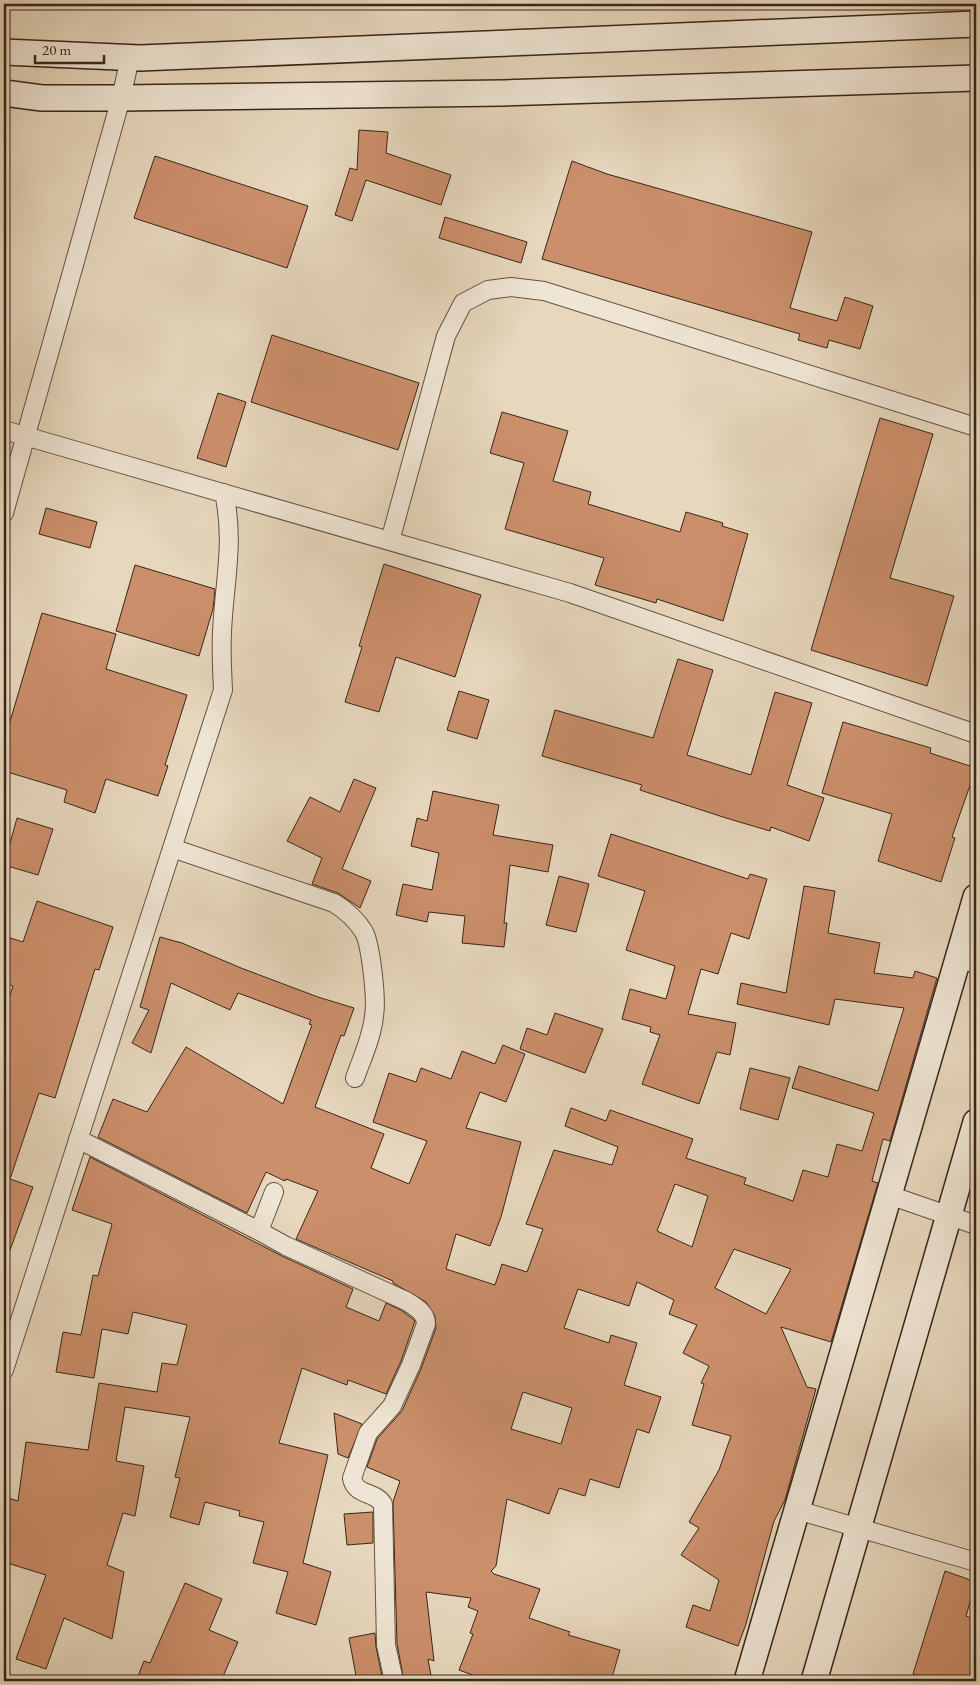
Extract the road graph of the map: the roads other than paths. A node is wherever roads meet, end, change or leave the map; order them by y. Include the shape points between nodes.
1 (976, 24) edge
2 (4, 52) edge
3 (130, 58) junction
4 (976, 78) edge
5 (4, 93) edge
6 (121, 98) junction
7 (976, 427) edge
8 (4, 430) edge
9 (26, 436) junction
10 (224, 493) junction
11 (4, 513) edge
12 (390, 541) junction
13 (976, 734) edge
14 (172, 848) junction
15 (976, 897) edge
16 (967, 961) edge
17 (355, 1078) dead end
18 (976, 1122) edge
19 (78, 1139) junction
20 (274, 1192) dead end
21 (889, 1195) junction
22 (949, 1216) junction
23 (976, 1225) edge
24 (259, 1231) junction
25 (4, 1370) edge
26 (797, 1510) junction
27 (859, 1527) junction
28 (976, 1562) edge
29 (394, 1681) edge
30 (747, 1681) edge
31 (814, 1681) edge

1 - 3 street
2 - 3 street
3 - 6 street
4 - 6 street via 503,93
5 - 6 street via 42,98
6 - 9 street
7 - 12 street via 544,291 488,290 463,303 446,336
8 - 9 street
9 - 10 street
9 - 11 street
10 - 12 street
10 - 14 street via 230,541 222,632 223,690
12 - 13 street via 570,593
14 - 17 street via 334,903 355,918 365,935 375,991 373,1023
14 - 19 street
15 - 16 street
16 - 21 street
18 - 22 street
19 - 24 street
19 - 25 street
20 - 24 street
21 - 22 street
21 - 26 street
22 - 23 street
22 - 27 street
24 - 29 street via 406,1300 426,1318 411,1366 392,1406 368,1433 352,1478 358,1490 380,1498 383,1504 386,1646
26 - 27 street
26 - 30 street
27 - 28 street
27 - 31 street

